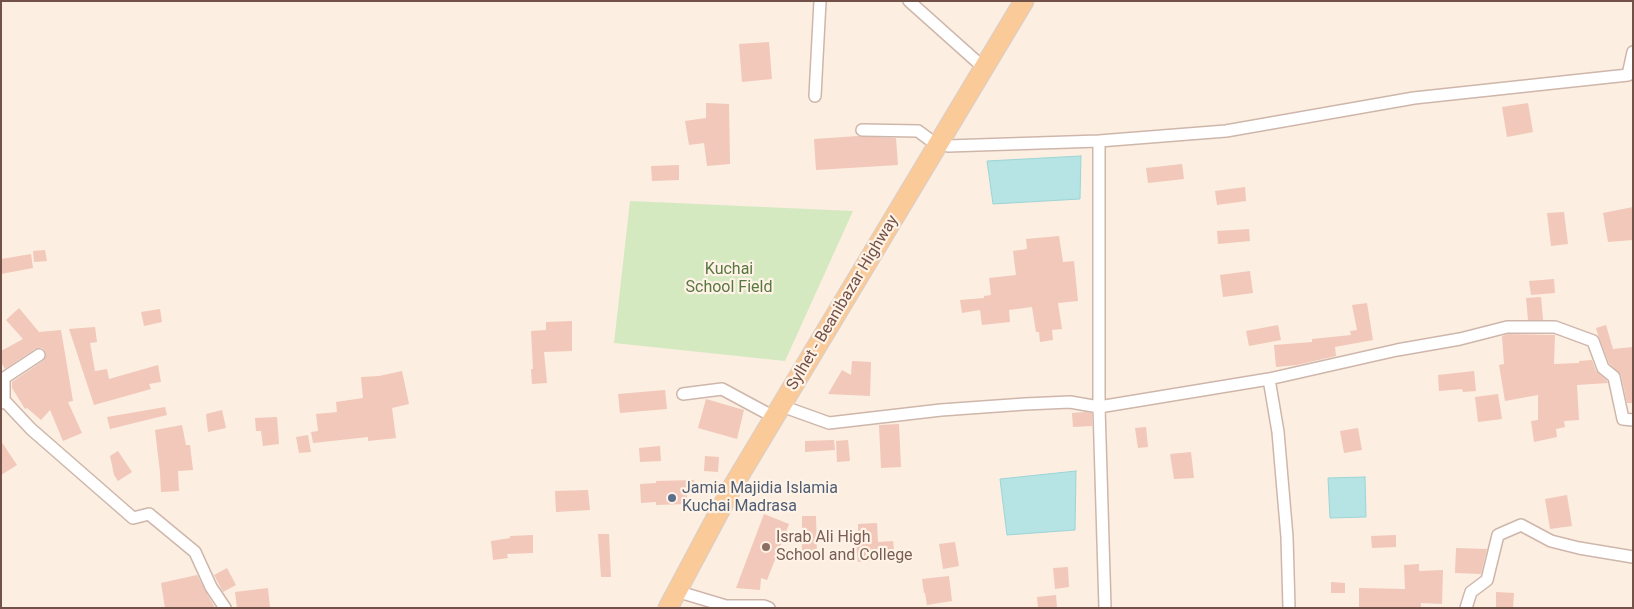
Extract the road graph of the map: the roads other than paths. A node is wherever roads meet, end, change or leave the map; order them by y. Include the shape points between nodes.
1 (820, 1) edge
2 (909, 1) edge
3 (1024, 1) edge
4 (1036, 1) edge
5 (1633, 52) edge
6 (984, 68) junction
7 (1630, 76) edge
8 (814, 96) dead end
9 (862, 130) dead end
10 (1099, 141) junction
11 (943, 145) junction
12 (39, 355) dead end
13 (1269, 379) junction
14 (683, 394) dead end
15 (2, 400) edge
16 (1100, 406) junction
17 (782, 413) junction
18 (1633, 420) edge
19 (1633, 557) edge
20 (683, 601) edge
21 (225, 608) edge
22 (668, 608) edge
23 (770, 608) edge
24 (1105, 608) edge
25 (1289, 608) edge
26 (1466, 608) edge

1 - 8 street
2 - 6 street
3 - 6 main road, Sylhet - Beanibazar Highway
4 - 11 main road, Sylhet - Beanibazar Highway
5 - 7 street
6 - 11 main road, Sylhet - Beanibazar Highway
7 - 10 street via 1414,98 1226,131
9 - 11 street via 918,131
10 - 11 street
10 - 16 street
11 - 17 main road, Sylhet - Beanibazar Highway
12 - 15 street via 4,378
13 - 16 street
13 - 18 street via 1507,327 1556,327 1593,341 1603,368 1614,377 1623,419
13 - 25 street via 1286,518
14 - 17 street via 722,389
15 - 21 street via 133,518 149,514 195,552
16 - 17 street via 1070,402 1025,404 829,423
16 - 24 street
17 - 20 main road, Sylhet - Beanibazar Highway
17 - 22 main road, Sylhet - Beanibazar Highway via 733,486
19 - 26 street via 1552,541 1521,525 1498,535 1487,580 1471,592
20 - 23 street

